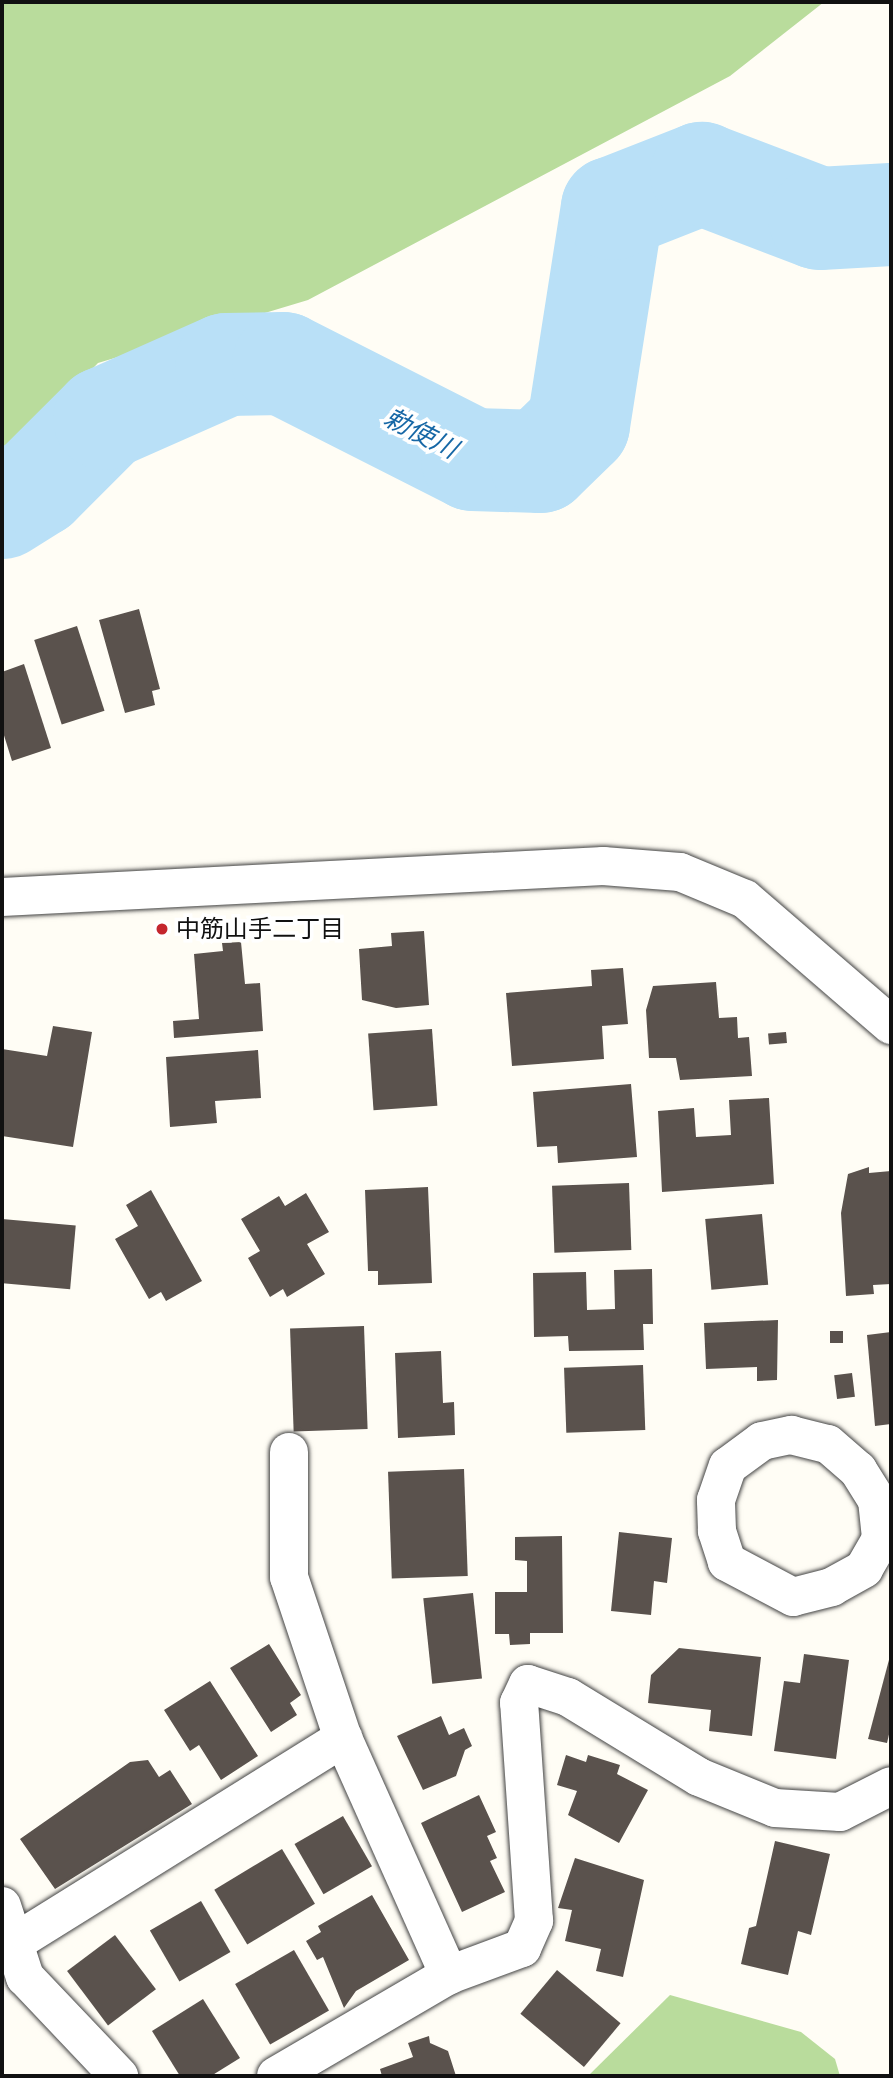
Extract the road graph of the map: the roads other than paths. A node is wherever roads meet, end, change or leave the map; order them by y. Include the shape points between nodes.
1 (2, 897) edge
2 (891, 1025) edge
3 (289, 1452) dead end
4 (886, 1539) edge
5 (343, 1738) junction
6 (891, 1786) edge
7 (2, 1906) edge
8 (14, 1943) junction
9 (449, 1975) junction
10 (118, 2076) edge
11 (276, 2076) edge

1 - 2 street via 603,866 680,872 745,899
3 - 5 street via 289,1577
4 - 4 street via 864,1569 832,1587 793,1597 727,1562 717,1531 716,1500 728,1466 762,1441 791,1435 828,1444 858,1470 877,1500
5 - 8 street
5 - 9 street
6 - 9 street via 841,1812 775,1808 699,1777 568,1698 528,1684 519,1703 534,1921 522,1948
7 - 8 street
8 - 10 street via 31,1985
9 - 11 street

